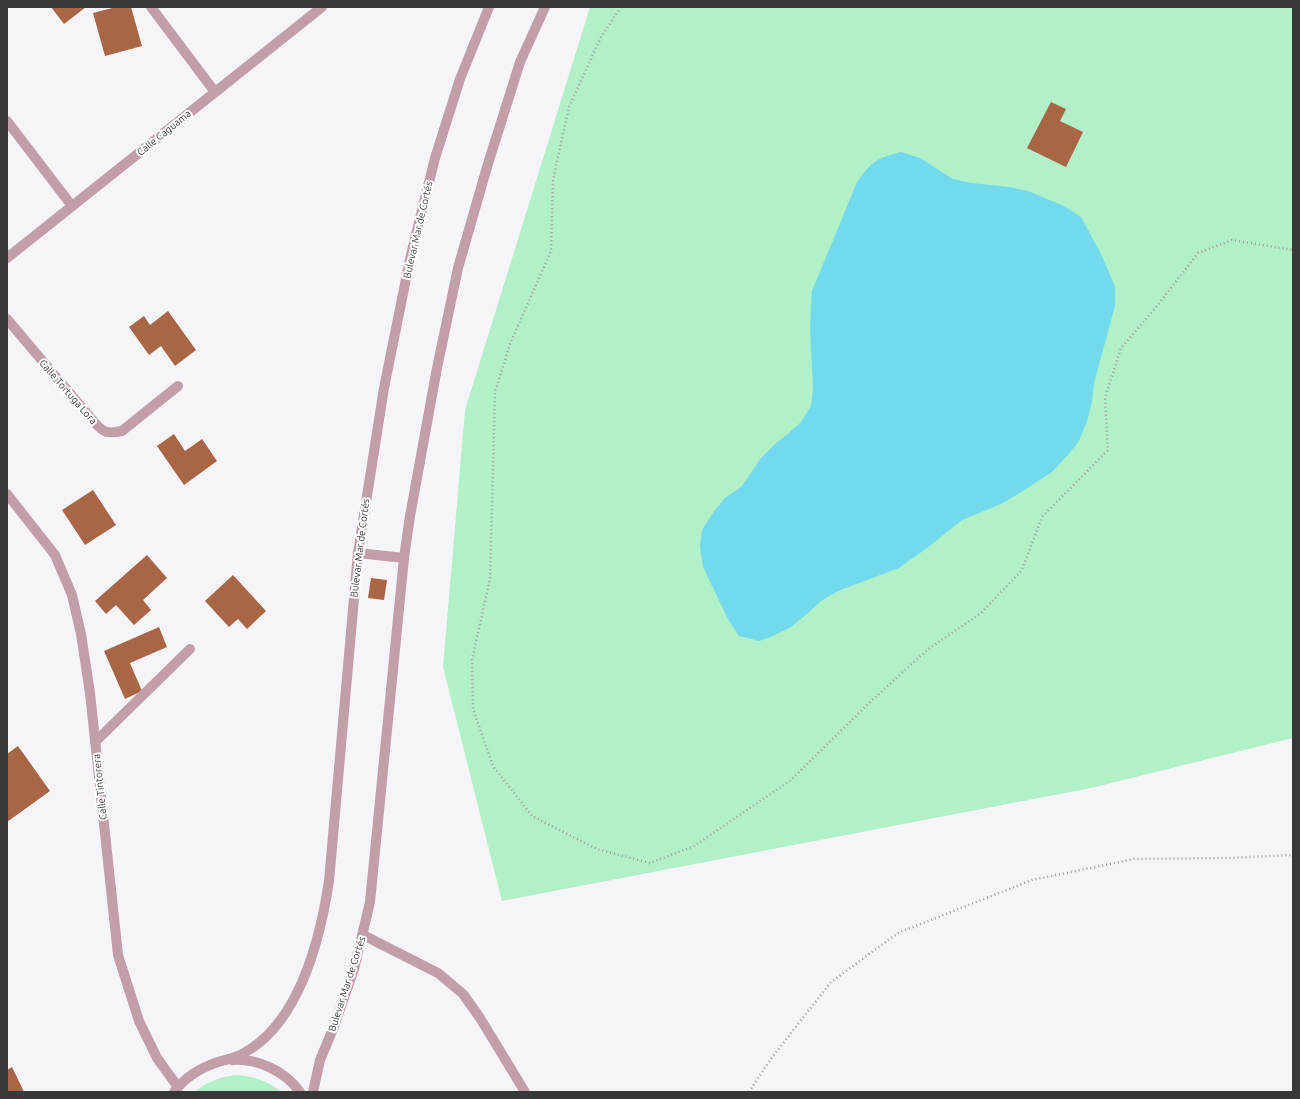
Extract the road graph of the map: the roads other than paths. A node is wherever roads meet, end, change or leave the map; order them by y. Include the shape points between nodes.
1 (151, 7) edge
2 (322, 7) edge
3 (490, 7) edge
4 (545, 7) edge
5 (215, 92) junction
6 (7, 121) edge
7 (72, 206) junction
8 (7, 258) edge
9 (7, 319) edge
10 (178, 386) dead end
11 (7, 494) edge
12 (358, 553) junction
13 (404, 558) junction
14 (190, 649) dead end
15 (95, 742) junction
16 (363, 935) junction
17 (220, 1062) junction
18 (176, 1089) edge
19 (300, 1092) edge
20 (313, 1092) edge
21 (525, 1092) edge

1 - 5 street
2 - 5 street, Calle Caguama
3 - 12 street, Bulevar Mar de Cortés via 460,79 435,158 410,259 384,388
4 - 13 street, Bulevar Mar de Cortés via 520,62 458,268 437,368
5 - 7 street, Calle Caguama
6 - 7 street
7 - 8 street, Calle Caguama
9 - 10 street, Calle Tortuga Lora via 102,431 111,433 122,430
11 - 15 street, Calle Tintorera via 55,556 72,595 81,634
12 - 13 street
12 - 17 street, Bulevar Mar de Cortés via 329,881 318,938 304,977 274,1028 258,1045 237,1057
13 - 16 street, Bulevar Mar de Cortés via 374,866
14 - 15 street
15 - 18 street, Calle Tintorera via 118,956 139,1021
16 - 20 street, Bulevar Mar de Cortés via 354,969 320,1060
16 - 21 street via 438,973 463,994
17 - 18 street, Bulevar Mar de Cortés via 190,1075
17 - 19 street, Bulevar Mar de Cortés via 236,1060 269,1067 283,1075

